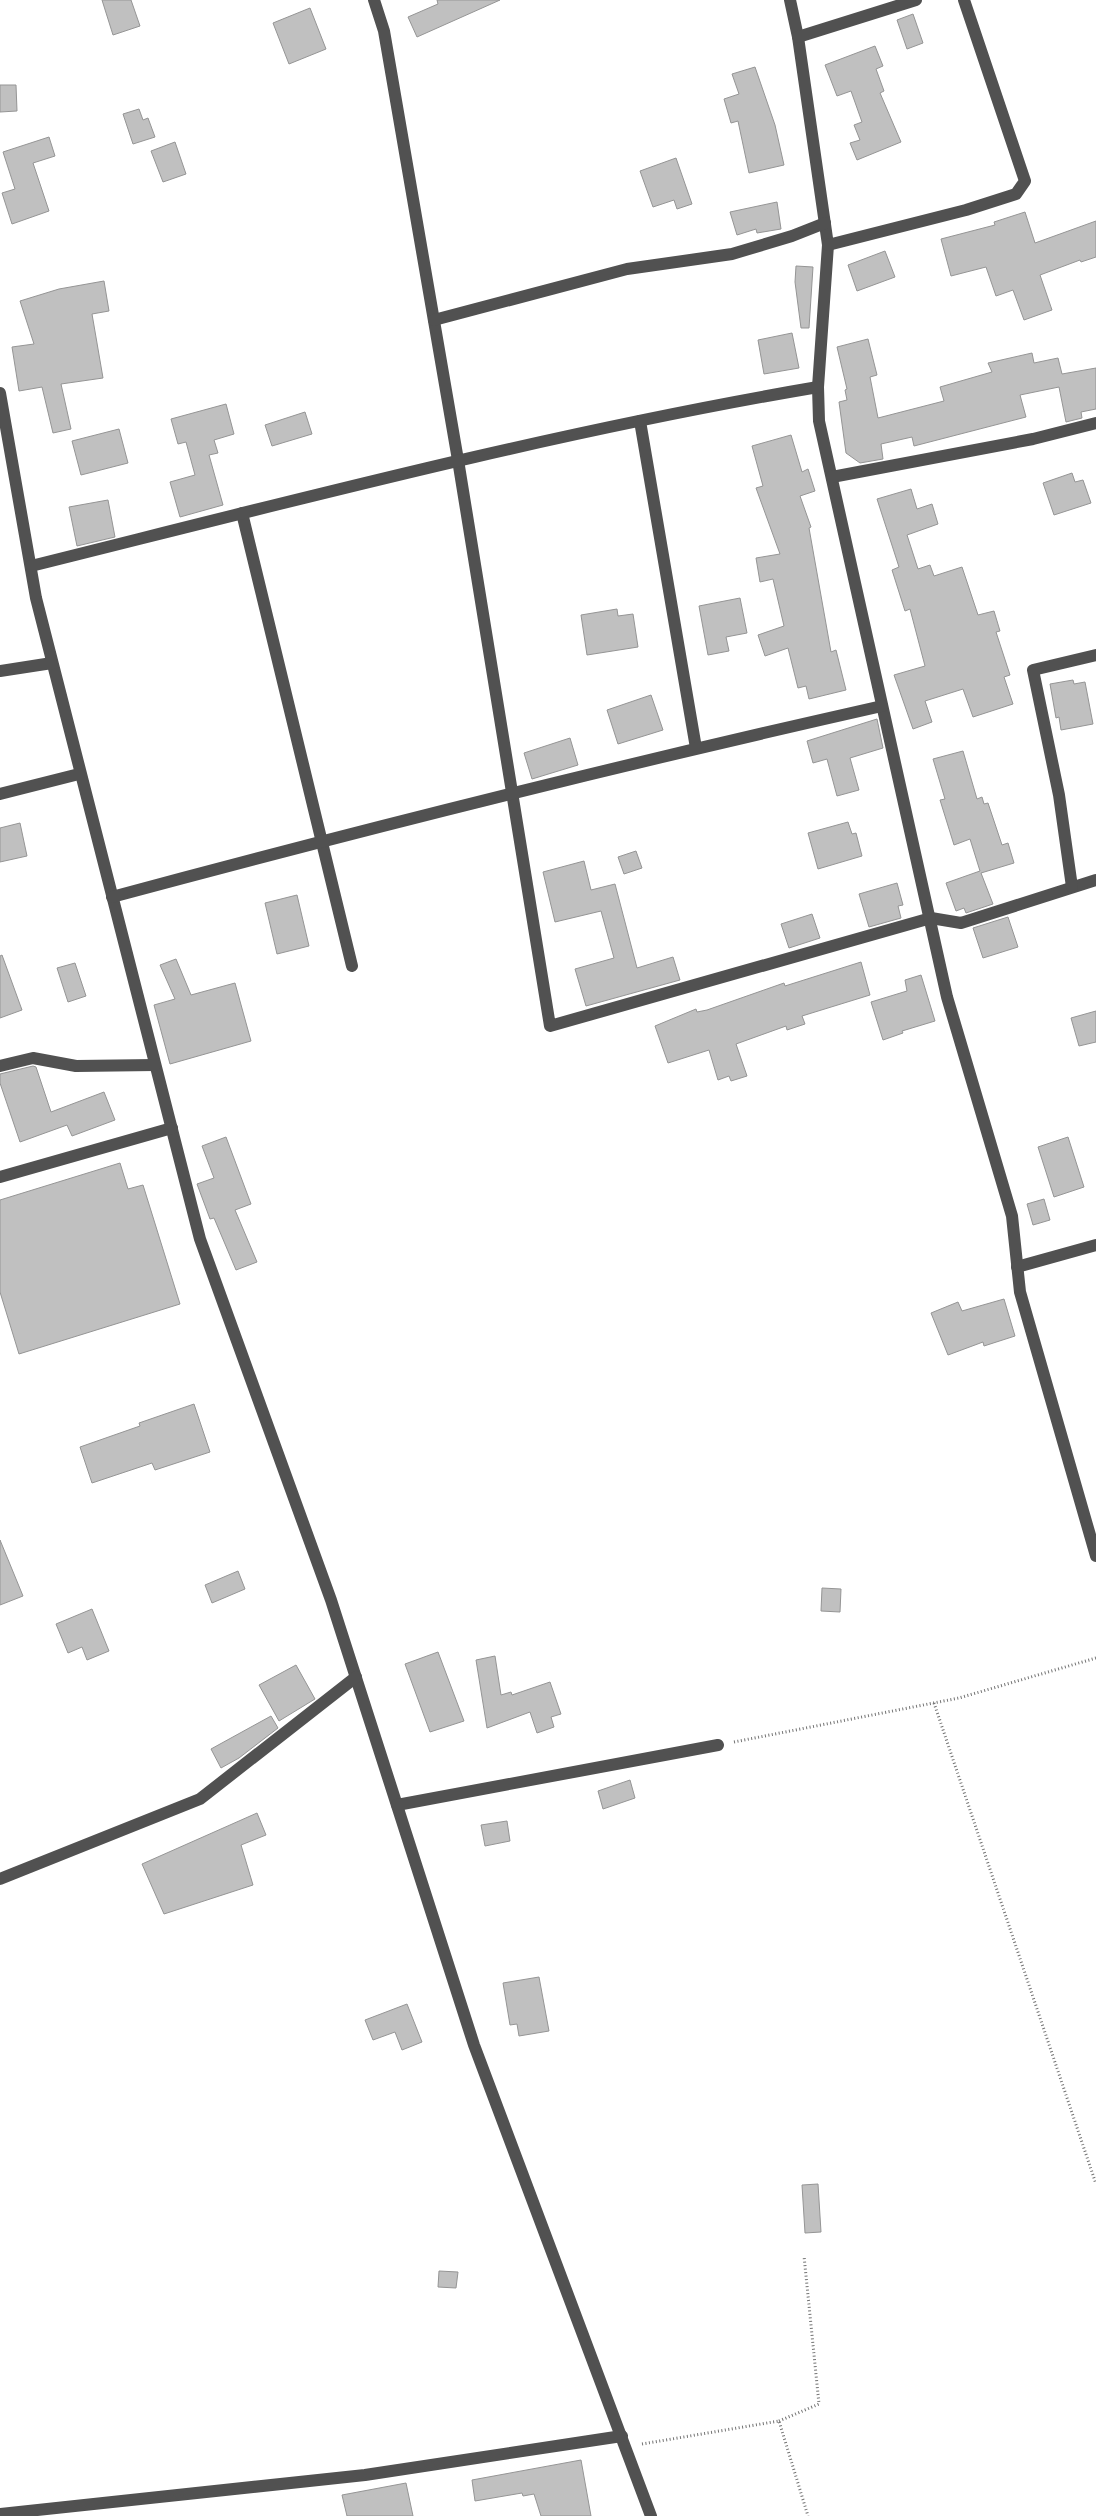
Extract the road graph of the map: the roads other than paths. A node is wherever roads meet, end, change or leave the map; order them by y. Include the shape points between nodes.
1 (374, 0) edge
2 (790, 0) edge
3 (916, 0) edge
4 (964, 0) edge
5 (798, 37) junction
6 (825, 223) junction
7 (828, 245) junction
8 (434, 320) junction
9 (818, 387) junction
10 (0, 393) edge
11 (640, 421) junction
12 (1096, 423) edge
13 (458, 460) junction
14 (832, 477) junction
15 (242, 513) junction
16 (31, 566) junction
17 (1096, 655) edge
18 (52, 663) junction
19 (0, 671) edge
20 (882, 706) junction
21 (696, 748) junction
22 (80, 774) junction
23 (0, 794) edge
24 (514, 794) junction
25 (323, 840) junction
26 (1096, 880) edge
27 (1072, 887) junction
28 (112, 897) junction
29 (931, 918) junction
30 (352, 966) dead end
31 (155, 1065) junction
32 (0, 1066) edge
33 (172, 1128) junction
34 (0, 1177) edge
35 (1096, 1245) edge
36 (1017, 1267) junction
37 (1096, 1556) edge
38 (356, 1677) junction
39 (718, 1745) road end
40 (397, 1805) junction
41 (0, 1879) edge
42 (624, 2441) junction
43 (0, 2514) edge
44 (651, 2516) edge

1 - 8 street via 384,31
2 - 5 street
3 - 5 street
4 - 7 street via 1025,180 1016,194
5 - 6 street
6 - 7 street
6 - 8 street via 732,254 627,269
7 - 9 street
8 - 13 street
9 - 11 street via 720,403
9 - 14 street via 819,421
10 - 16 street
11 - 13 street
11 - 21 street
12 - 14 street via 1033,439
13 - 15 street
13 - 24 street
14 - 20 street
15 - 16 street
15 - 25 street
16 - 18 street
17 - 27 street via 1033,670 1059,795
18 - 19 street
18 - 22 street
20 - 21 street
20 - 29 street
21 - 24 street
22 - 23 street
22 - 28 street
24 - 25 street
24 - 29 street via 550,1026
25 - 28 street
25 - 30 street
26 - 27 street
27 - 29 street via 961,923
28 - 31 street
29 - 36 street via 947,997 1012,1216
31 - 32 street via 76,1066 33,1058
31 - 33 street
33 - 34 street
33 - 38 street via 200,1240
35 - 36 street
36 - 37 street via 1020,1292
38 - 40 street
38 - 41 street via 200,1799
39 - 40 street
40 - 42 street via 474,2045
42 - 43 street via 365,2475
42 - 44 street

